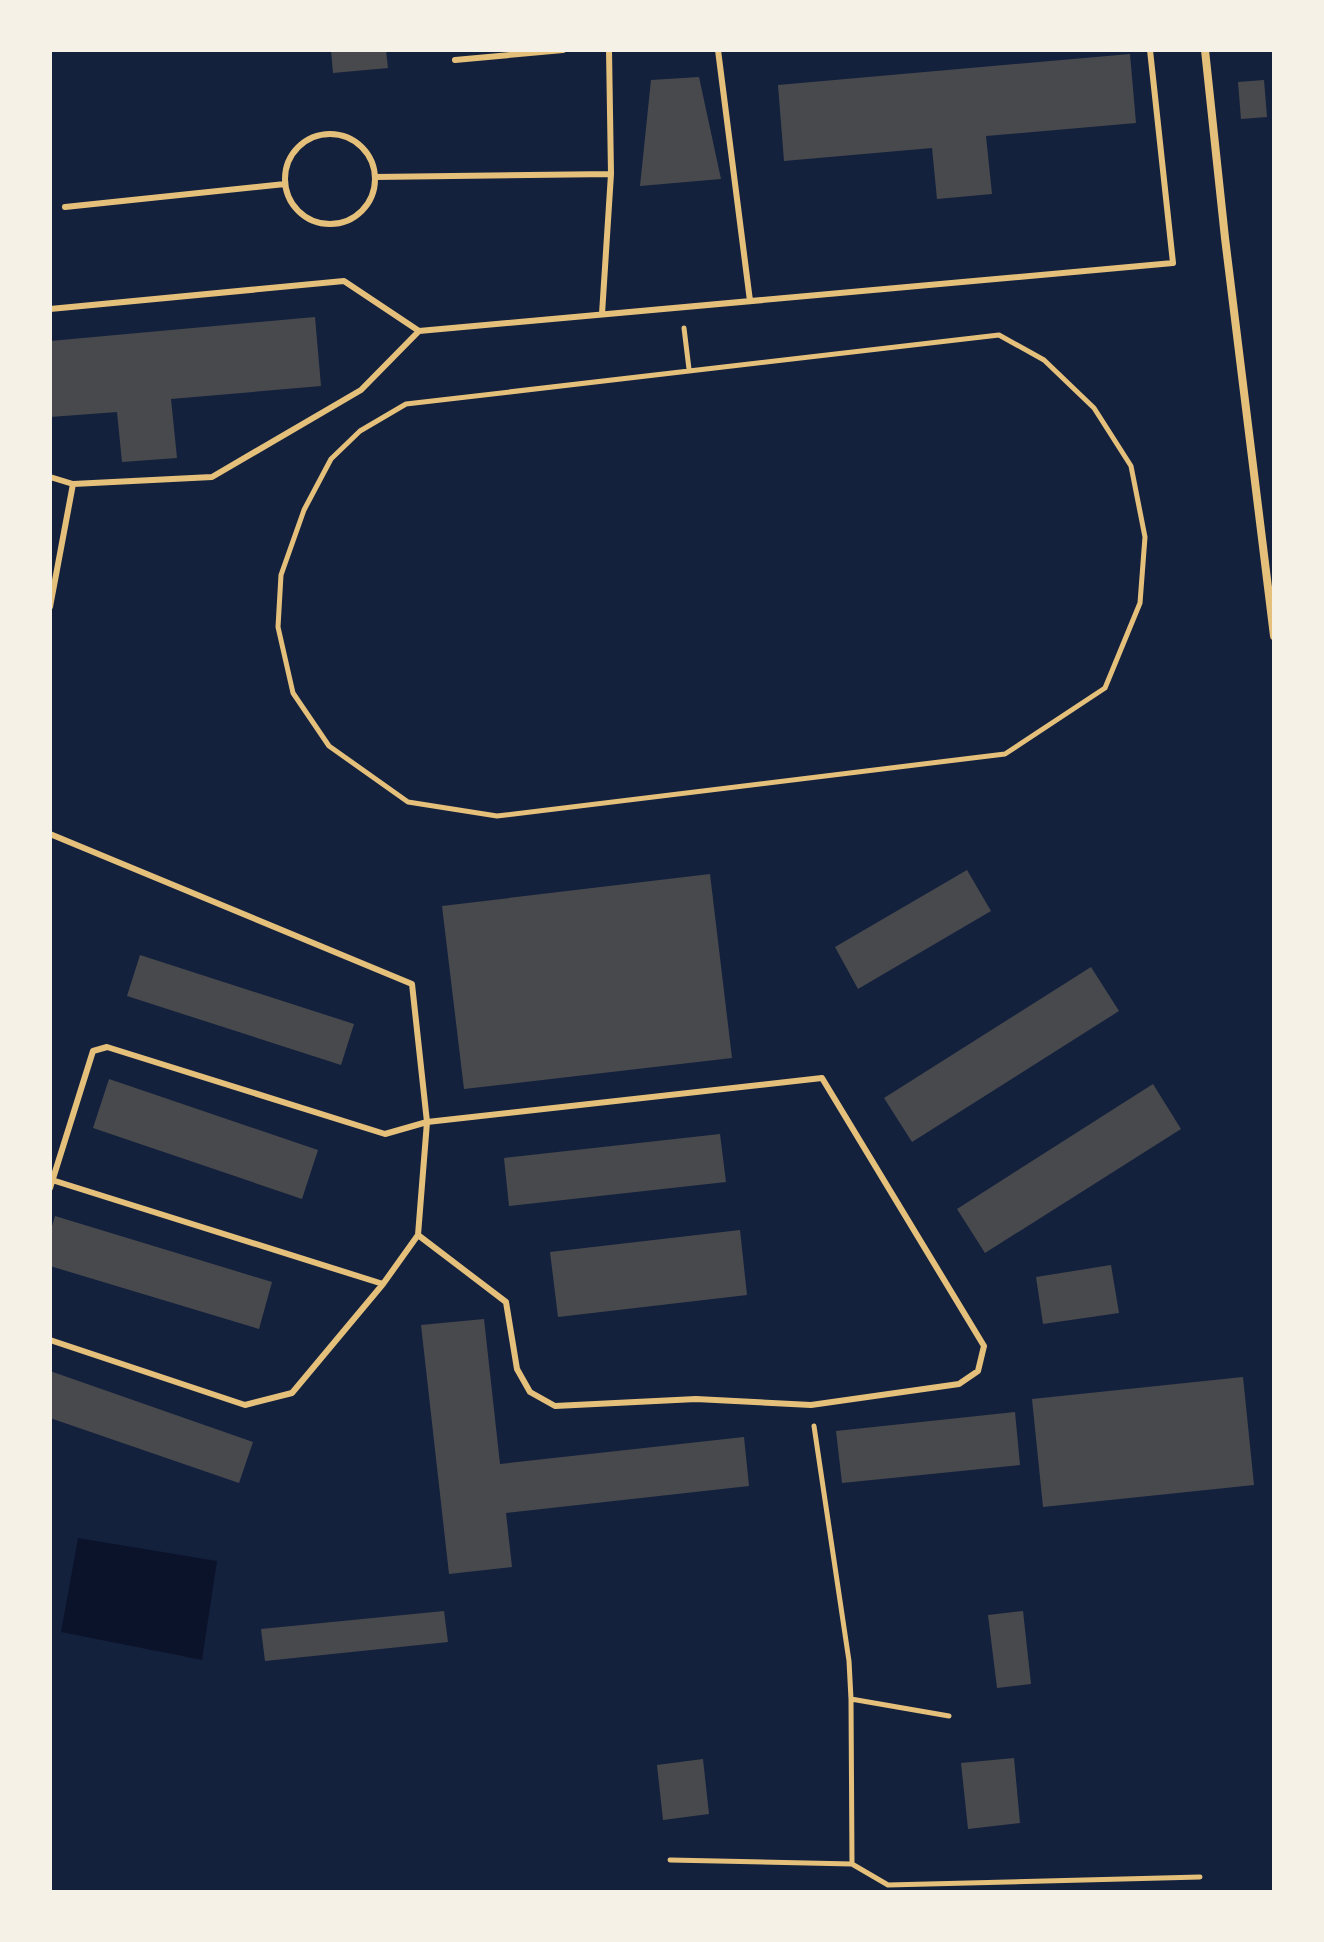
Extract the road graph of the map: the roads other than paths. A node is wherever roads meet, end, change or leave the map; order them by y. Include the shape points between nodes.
1 (563, 50) edge
2 (609, 50) edge
3 (718, 50) edge
4 (1150, 50) edge
5 (1205, 50) edge
6 (455, 60) dead end
7 (611, 174) junction
8 (375, 177) junction
9 (285, 184) junction
10 (65, 207) dead end
11 (750, 301) junction
12 (50, 309) edge
13 (602, 314) junction
14 (419, 331) junction
15 (50, 477) edge
16 (73, 484) junction
17 (50, 607) edge
18 (1274, 636) edge
19 (50, 834) edge
20 (427, 1122) junction
21 (51, 1184) edge
22 (418, 1235) junction
23 (383, 1284) junction
24 (50, 1340) edge

1 - 6 lane
2 - 7 lane
3 - 11 lane
4 - 11 lane via 1173,263
5 - 18 street
7 - 8 lane
7 - 13 lane
8 - 9 lane via 364,209 336,225 298,212
8 - 9 lane via 372,162 351,138 323,134 296,149
9 - 10 lane
11 - 13 lane
12 - 14 lane via 344,281
13 - 14 lane
14 - 16 lane via 361,390 212,477
15 - 16 lane
16 - 17 lane
19 - 20 lane via 412,984
20 - 21 lane via 385,1134 107,1047 93,1051
20 - 22 lane
20 - 22 lane via 822,1078 984,1346 978,1371 959,1384 811,1405 696,1399 555,1406 530,1392 517,1369 506,1302
21 - 23 lane
22 - 23 lane
23 - 24 lane via 292,1393 245,1405

